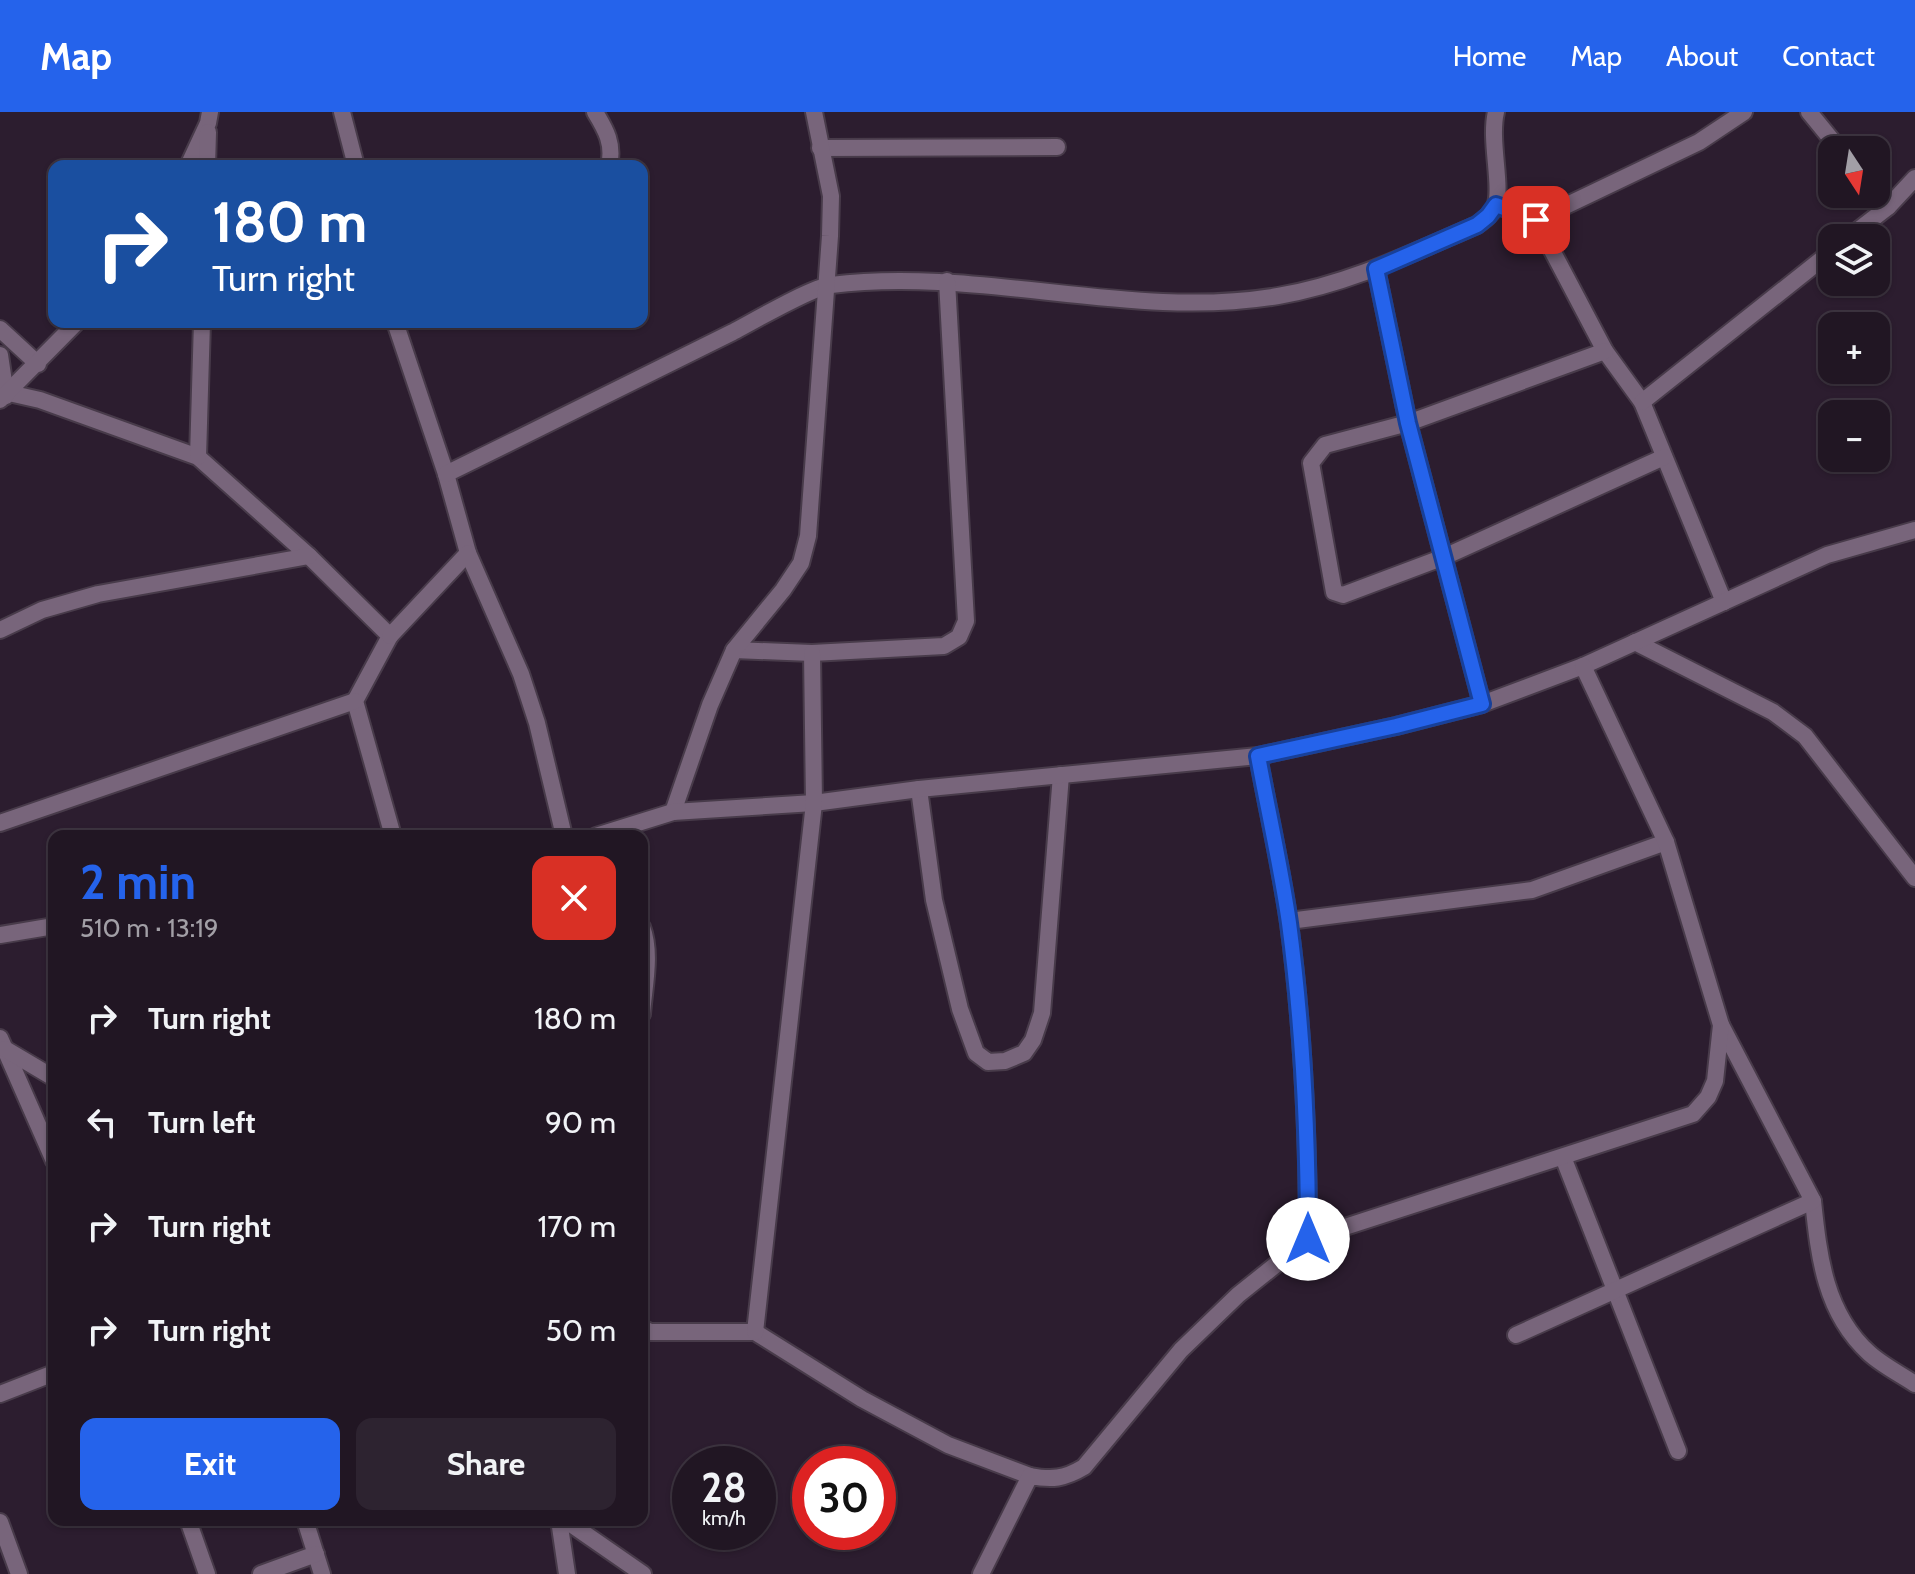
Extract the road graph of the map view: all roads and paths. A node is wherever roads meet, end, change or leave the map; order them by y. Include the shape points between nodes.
1 (342, 112) edge
2 (595, 112) edge
3 (814, 112) edge
4 (1496, 112) edge
5 (1744, 112) edge
6 (1809, 112) edge
7 (209, 118) edge
8 (1829, 136) edge
9 (1057, 147) dead end
10 (820, 148) junction
11 (191, 160) edge
12 (207, 160) edge
13 (354, 160) edge
14 (610, 160) edge
15 (1915, 178) edge
16 (1496, 205) junction
17 (1890, 205) edge
18 (1887, 208) edge
19 (1536, 220) junction
20 (1866, 224) edge
21 (1818, 262) edge
22 (1376, 269) junction
23 (947, 281) junction
24 (828, 285) junction
25 (72, 328) edge
26 (202, 328) edge
27 (397, 328) edge
28 (0, 329) edge
29 (1605, 351) junction
30 (0, 355) edge
31 (37, 366) junction
32 (5, 396) edge
33 (40, 400) junction
34 (1642, 402) junction
35 (1408, 423) junction
36 (198, 457) junction
37 (1664, 457) junction
38 (446, 474) junction
39 (1915, 530) edge
40 (468, 553) junction
41 (309, 556) junction
42 (1444, 557) junction
43 (1724, 602) junction
44 (0, 630) edge
45 (390, 636) junction
46 (1635, 642) junction
47 (734, 650) junction
48 (812, 653) junction
49 (1583, 666) junction
50 (355, 701) junction
51 (1482, 704) junction
52 (1258, 756) junction
53 (1061, 775) junction
54 (919, 789) junction
55 (814, 803) junction
56 (673, 812) junction
57 (0, 823) edge
58 (391, 830) edge
59 (563, 830) edge
60 (615, 830) edge
61 (1666, 842) junction
62 (1915, 878) edge
63 (1289, 921) junction
64 (48, 927) edge
65 (0, 935) edge
66 (1721, 1025) junction
67 (2, 1043) edge
68 (48, 1074) edge
69 (48, 1147) edge
70 (1563, 1157) junction
71 (1813, 1201) junction
72 (1308, 1239) junction
73 (1615, 1290) junction
74 (648, 1331) edge
75 (755, 1332) junction
76 (1516, 1335) dead end
77 (48, 1375) edge
78 (1915, 1384) edge
79 (0, 1394) edge
80 (1678, 1451) dead end
81 (1030, 1476) junction
82 (0, 1522) edge
83 (190, 1526) edge
84 (307, 1526) edge
85 (563, 1526) edge
86 (571, 1526) edge
87 (316, 1554) junction
88 (19, 1574) edge
89 (207, 1574) edge
90 (261, 1574) edge
91 (322, 1574) edge
92 (567, 1574) edge
93 (643, 1574) edge
94 (981, 1574) edge

1 - 13 street
2 - 14 street via 609,135
3 - 10 street
4 - 16 street
5 - 19 street via 1699,142
6 - 8 street
7 - 11 street
7 - 12 street
9 - 10 street
10 - 24 street via 831,196
15 - 17 street
16 - 19 street
16 - 22 street via 1477,225
18 - 20 street
19 - 29 street
21 - 34 street
22 - 23 street via 1277,296 1199,301
22 - 35 street
23 - 24 street
23 - 48 street via 966,621 959,637 944,646
24 - 38 street
24 - 47 street via 808,536 801,563
25 - 31 street
26 - 36 street
27 - 38 street
28 - 31 street
29 - 34 street
29 - 35 street
30 - 32 street
31 - 32 street
31 - 33 street
32 - 33 street
33 - 36 street
34 - 37 street
35 - 42 street
35 - 42 street via 1325,445 1314,455 1311,463 1334,592 1343,595
36 - 41 street
37 - 42 street
37 - 43 street
38 - 40 street
39 - 43 street via 1827,555
40 - 45 street
40 - 59 street via 525,686
41 - 44 street via 98,594 42,610
41 - 45 street
42 - 51 street
43 - 46 street
45 - 50 street
46 - 49 street
46 - 62 street via 1773,712 1805,736
47 - 48 street
47 - 56 street
48 - 55 street
49 - 51 street
49 - 61 street
50 - 57 street
50 - 58 street
51 - 52 street
52 - 53 street
52 - 63 street
53 - 54 street
53 - 54 street via 1042,1013 1024,1053 1005,1061 988,1062 976,1053 960,1009 934,900
54 - 55 street
55 - 56 street
55 - 75 street
56 - 60 street
61 - 63 street via 1532,890
61 - 66 street
63 - 72 street via 1304,1063
64 - 65 street
66 - 70 street via 1715,1081 1693,1114
66 - 71 street
67 - 68 street
67 - 69 street
70 - 72 street
70 - 73 street
71 - 73 street
71 - 78 street via 1825,1285 1847,1329 1870,1354
72 - 81 street via 1181,1350 1084,1467 1052,1480
73 - 76 street
73 - 80 street
74 - 75 street
75 - 81 street via 948,1445
77 - 79 street
81 - 94 street
82 - 88 street
83 - 89 street
84 - 87 street
85 - 92 street
86 - 93 street
87 - 90 street
87 - 91 street

